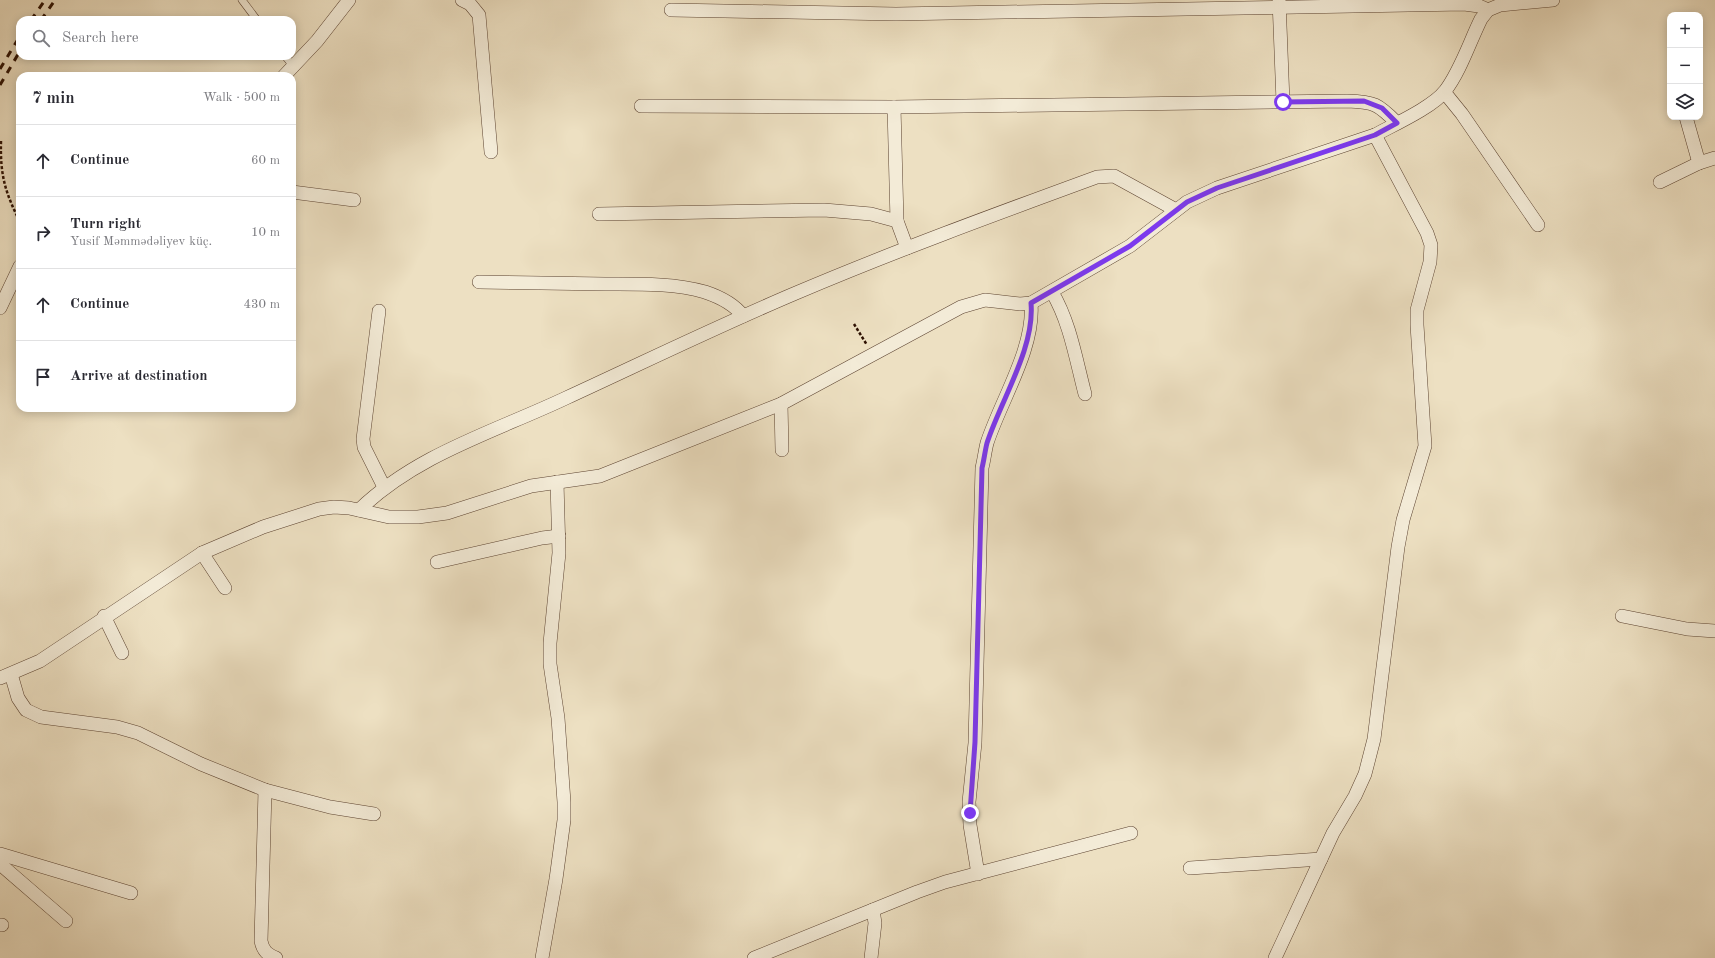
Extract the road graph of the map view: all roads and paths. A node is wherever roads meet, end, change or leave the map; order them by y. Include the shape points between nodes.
1 (242, 0) edge
2 (349, 0) edge
3 (462, 0) edge
4 (1553, 0) edge
5 (1280, 4) edge
6 (670, 10) dead end
7 (1488, 10) junction
8 (254, 16) edge
9 (286, 60) edge
10 (289, 72) edge
11 (1445, 92) junction
12 (1283, 102) junction
13 (641, 106) dead end
14 (894, 107) junction
15 (1687, 120) edge
16 (1397, 123) junction
17 (1375, 135) junction
18 (1, 141) dead end
19 (491, 152) dead end
20 (1715, 158) edge
21 (1699, 163) junction
22 (1660, 182) dead end
23 (296, 193) edge
24 (354, 200) dead end
25 (1176, 210) junction
26 (16, 214) edge
27 (599, 214) dead end
28 (898, 221) junction
29 (1538, 225) dead end
30 (907, 248) junction
31 (479, 282) dead end
32 (15, 290) edge
33 (1052, 292) junction
34 (1031, 303) junction
35 (0, 308) edge
36 (379, 311) dead end
37 (743, 316) junction
38 (854, 324) dead end
39 (872, 354) junction
40 (1085, 394) dead end
41 (781, 404) junction
42 (782, 450) dead end
43 (557, 482) junction
44 (384, 487) junction
45 (359, 510) junction
46 (559, 536) junction
47 (202, 553) junction
48 (437, 562) dead end
49 (225, 588) dead end
50 (104, 616) junction
51 (1622, 616) dead end
52 (1715, 631) edge
53 (122, 653) dead end
54 (6, 676) edge
55 (265, 790) junction
56 (374, 814) dead end
57 (1131, 833) dead end
58 (0, 854) edge
59 (1321, 859) junction
60 (0, 864) edge
61 (1190, 868) dead end
62 (978, 874) junction
63 (131, 893) dead end
64 (873, 910) junction
65 (66, 921) dead end
66 (276, 958) edge
67 (542, 958) edge
68 (754, 958) edge
69 (871, 958) edge
70 (1275, 958) edge

1 - 8 lane
2 - 10 street via 336,19
3 - 19 street via 470,4 479,15
4 - 7 street via 1500,5
5 - 6 street via 896,14
5 - 7 street via 1464,4
5 - 12 street
7 - 11 street via 1481,19
9 - 10 lane
11 - 16 street
11 - 29 street
12 - 14 street
12 - 16 street via 1364,101 1382,108
13 - 14 street
14 - 28 street
15 - 21 street
16 - 17 street
17 - 25 street via 1217,188
17 - 59 street via 1431,245 1430,262 1417,310 1425,446 1403,520 1398,547 1374,739 1369,759 1355,796
18 - 26 path via 0,164 7,195
20 - 21 street
21 - 22 street
23 - 24 street
25 - 30 street via 1114,176 1104,175
25 - 33 street via 1141,238
27 - 28 street via 824,210 871,214
28 - 30 street
30 - 37 street
31 - 37 street via 643,284 670,287 716,296 738,309
32 - 35 street
33 - 34 street
33 - 40 street via 1065,319
34 - 39 street via 985,300 974,302
34 - 62 street via 1032,317 1028,338 987,444 982,468 975,742 969,802
36 - 44 street via 363,439 366,451
37 - 44 street via 545,408 462,442
38 - 39 path
39 - 41 street
41 - 42 street
41 - 43 street via 600,476
43 - 45 street via 531,486 447,513 389,517
43 - 46 street
44 - 45 street
45 - 47 street via 342,507 318,509 263,527
46 - 48 street
46 - 67 street via 550,650 558,718 564,820
47 - 49 street
47 - 50 street
50 - 53 street
50 - 54 street via 40,661
51 - 52 street via 1687,629
54 - 55 street via 26,710 34,714 117,727 138,733 201,764
55 - 56 street via 330,807
55 - 66 street via 261,941 263,949
57 - 62 street
58 - 63 street
59 - 61 street
59 - 70 street
60 - 65 street
62 - 64 street via 917,892
64 - 68 street
64 - 69 street via 875,923

